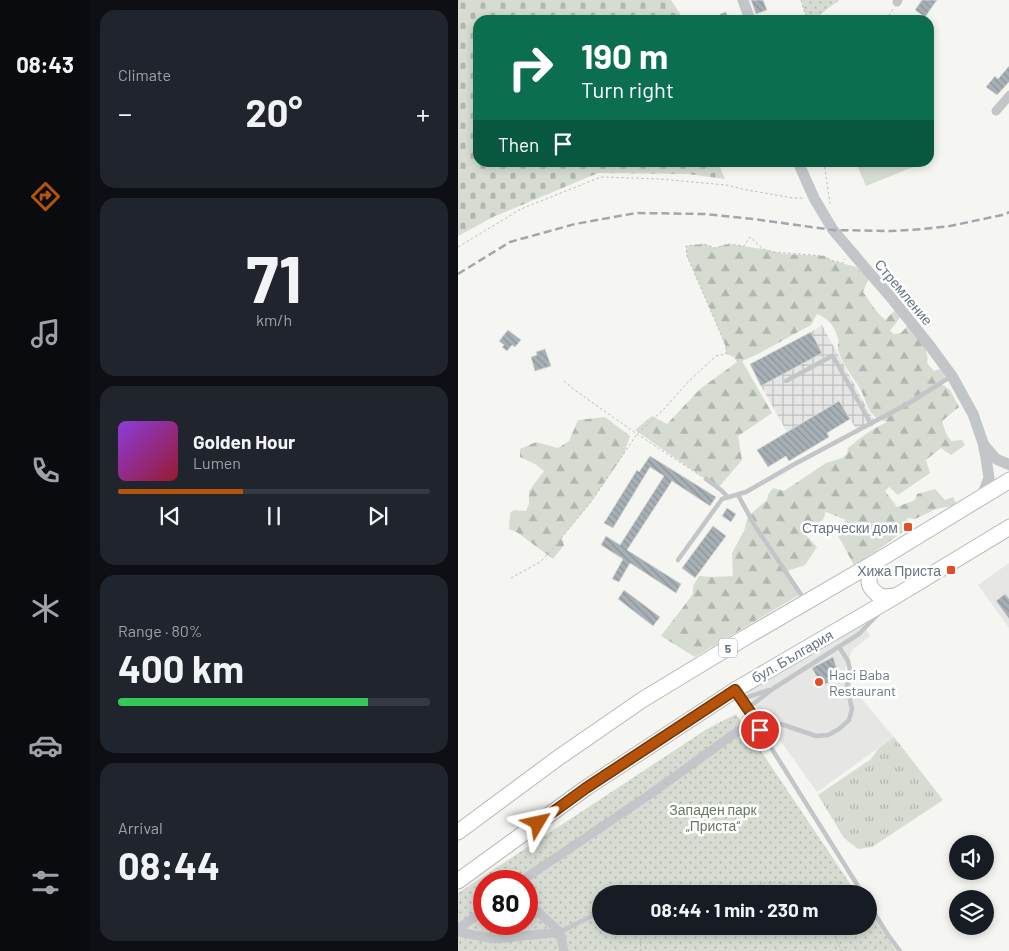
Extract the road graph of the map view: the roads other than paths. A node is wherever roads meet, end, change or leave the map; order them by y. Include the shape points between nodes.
1 (743, 0) edge
2 (748, 15) edge
3 (1010, 95) edge
4 (996, 111) dead end
5 (800, 167) edge
6 (952, 376) junction
7 (786, 381) dead end
8 (872, 424) junction
9 (983, 443) junction
10 (1010, 465) edge
11 (706, 479) road end
12 (1010, 480) edge
13 (738, 495) junction
14 (728, 496) junction
15 (981, 498) junction
16 (1009, 528) edge
17 (678, 560) dead end
18 (877, 561) junction
19 (896, 596) junction
20 (806, 602) junction
21 (839, 647) junction
22 (774, 688) junction
23 (738, 694) junction
24 (748, 708) junction
25 (755, 719) junction
26 (760, 730) junction
27 (458, 832) edge
28 (537, 870) edge
29 (458, 881) edge
30 (856, 885) edge
31 (538, 912) edge
32 (592, 916) edge
33 (877, 917) edge
34 (473, 918) edge
35 (458, 930) edge
36 (560, 932) junction
37 (564, 951) edge
38 (900, 951) edge

1 - 2 street
3 - 4 street
5 - 6 street, Стремление via 833,230
6 - 8 lane
6 - 9 street, Стремление via 973,414
7 - 8 lane via 832,356
8 - 13 lane
9 - 10 street via 996,459
9 - 15 street via 988,478
11 - 14 lane
12 - 15 highway, 5
13 - 14 lane
13 - 20 lane
14 - 17 lane
15 - 18 highway, 5
16 - 19 highway, бул. България
18 - 19 highway via 868,579 872,590 882,597
18 - 20 highway, 5
19 - 21 lane via 859,634
19 - 23 highway, бул. България
20 - 27 highway, 5 via 642,700
21 - 22 lane
21 - 26 lane via 850,670 847,688 852,709 849,720 828,735 816,736 781,724
22 - 23 lane
22 - 24 lane
23 - 24 street
23 - 29 highway, бул. България via 586,788
24 - 25 street
25 - 26 lane
25 - 28 street
26 - 30 lane
31 - 36 street
32 - 36 lane
33 - 38 lane
34 - 35 street
35 - 36 street via 495,939
36 - 37 street

